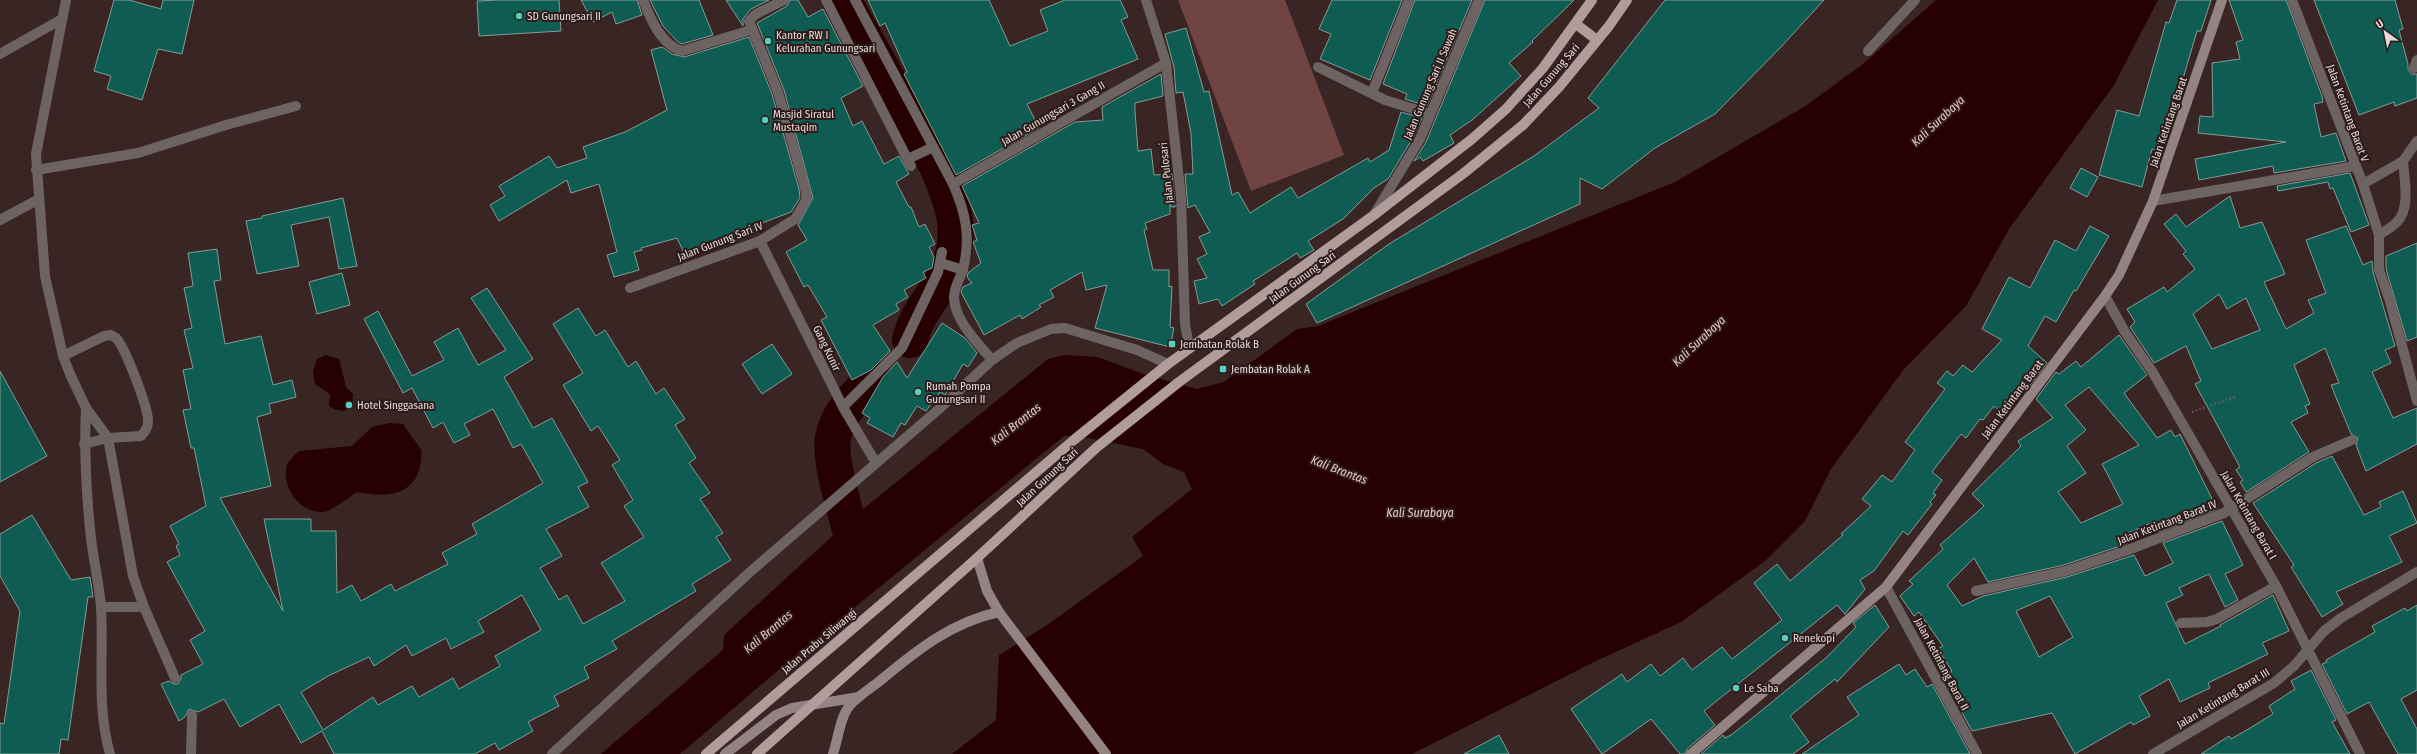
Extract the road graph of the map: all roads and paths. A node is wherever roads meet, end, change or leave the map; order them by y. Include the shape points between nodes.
1 (66, 0) edge
2 (643, 0) edge
3 (784, 0) edge
4 (826, 0) edge
5 (856, 0) edge
6 (1146, 0) edge
7 (1409, 0) edge
8 (1479, 0) edge
9 (1592, 0) edge
10 (1627, 0) edge
11 (1915, 0) edge
12 (2222, 0) edge
13 (2292, 0) edge
14 (62, 19) junction
15 (1576, 24) junction
16 (751, 30) junction
17 (1597, 40) junction
18 (1868, 51) dead end
19 (0, 54) edge
20 (1166, 63) junction
21 (1318, 67) dead end
22 (1372, 93) junction
23 (296, 106) dead end
24 (1430, 114) junction
25 (2417, 141) edge
26 (931, 148) junction
27 (2403, 161) junction
28 (2355, 166) junction
29 (36, 170) junction
30 (953, 184) junction
31 (2363, 184) junction
32 (39, 199) junction
33 (2154, 201) junction
34 (1374, 216) junction
35 (0, 220) edge
36 (2379, 235) junction
37 (760, 241) junction
38 (942, 252) dead end
39 (942, 264) junction
40 (961, 269) junction
41 (630, 288) dead end
42 (2105, 296) junction
43 (1189, 347) junction
44 (63, 356) junction
45 (992, 360) junction
46 (1168, 364) junction
47 (2235, 397) dead end
48 (2417, 401) edge
49 (86, 408) junction
50 (845, 411) junction
51 (2178, 416) junction
52 (108, 438) junction
53 (2352, 440) dead end
54 (84, 444) junction
55 (876, 463) junction
56 (2231, 510) junction
57 (949, 548) joint
58 (977, 558) junction
59 (2417, 572) edge
60 (1886, 586) junction
61 (2276, 586) junction
62 (1976, 591) dead end
63 (100, 607) junction
64 (144, 607) junction
65 (999, 612) junction
66 (2182, 623) dead end
67 (2309, 648) junction
68 (175, 678) dead end
69 (860, 697) junction
70 (811, 705) junction
71 (192, 714) dead end
72 (110, 754) edge
73 (191, 754) edge
74 (552, 754) edge
75 (706, 754) edge
76 (725, 754) edge
77 (757, 754) edge
78 (833, 754) edge
79 (1106, 754) edge
80 (1691, 754) edge
81 (1977, 754) edge
82 (2153, 754) edge
83 (2360, 754) edge

1 - 14 street
2 - 16 street via 655,27 675,48 682,51
3 - 16 street, Jalan Gunung Sari IV via 749,19
4 - 26 street via 910,160
5 - 26 street
6 - 20 street, Jalan Pulosari
7 - 22 street
8 - 24 street, Jalan Gunung Sari II Sawah
9 - 15 main road, Jalan Gunung Sari
10 - 17 main road, Jalan Gunung Sari
11 - 18 street
12 - 33 main road, Jalan Ketintang Barat
13 - 28 street, Jalan Ketintang Barat V
14 - 19 street
14 - 29 street via 36,154
15 - 17 main road
15 - 34 main road, Jalan Gunung Sari via 1543,68 1506,109
16 - 37 street, Jalan Gunung Sari IV via 778,92 807,199 791,223
17 - 58 main road, Jalan Gunung Sari via 1559,87 1523,124 1464,173 1179,382 1097,447
20 - 30 street, Jalan Gunungsari 3 Gang II
20 - 43 street, Jalan Pulosari via 1181,197 1184,316
21 - 22 street
22 - 24 street via 1385,100
23 - 29 street via 138,153
24 - 34 street, Jalan Gunung Sari II Sawah via 1420,139
25 - 27 street
26 - 30 street
27 - 31 street
27 - 36 street via 2405,204 2402,215 2397,222
28 - 31 street, Jalan Ketintang Barat V
28 - 33 street
29 - 32 street
30 - 40 street via 967,228 967,249
31 - 36 street, Jalan Ketintang Barat V
32 - 35 street
32 - 44 street via 45,276
33 - 42 main road, Jalan Ketintang Barat
34 - 43 main road, Jalan Gunung Sari
36 - 48 street via 2379,270
37 - 41 street, Jalan Gunung Sari IV
37 - 50 street, Gang Kunir
38 - 39 street
39 - 40 street
39 - 50 street via 902,348
40 - 45 street via 954,293 956,306 965,326
42 - 51 street, Jalan Ketintang Barat I
42 - 60 main road, Jalan Ketintang Barat
43 - 46 main road, Jalan Gunung Sari
44 - 49 street
44 - 52 street via 107,335 114,336 120,342 143,397 148,425 141,436
45 - 46 street via 1033,336 1051,329 1066,328 1138,350
45 - 55 street
46 - 57 main road, Jalan Gunung Sari via 1075,439
47 - 51 path
49 - 52 street
49 - 54 street
50 - 55 street, Gang Kunir
51 - 56 street, Jalan Ketintang Barat I
52 - 54 street
52 - 64 street via 133,576
53 - 56 street, Jalan Ketintang Barat IV via 2313,457
54 - 63 street via 90,530
55 - 74 street via 750,572
56 - 61 street, Jalan Ketintang Barat I
56 - 62 street, Jalan Ketintang Barat IV via 2066,571
57 - 75 main road, Jalan Prabu Siliwangi
58 - 65 main road via 987,591
58 - 70 main road
59 - 67 street, Jalan Ketintang Barat III via 2341,618 2324,631
60 - 80 main road, Jalan Ketintang Barat
60 - 81 street, Jalan Ketintang Barat II
61 - 66 street via 2217,619
61 - 67 street, Jalan Ketintang Barat I
63 - 64 street
63 - 72 street via 101,700 104,732
64 - 68 street
65 - 69 main road via 949,629 911,655
65 - 79 main road
67 - 82 street, Jalan Ketintang Barat III via 2294,666 2274,683
67 - 83 street, Jalan Ketintang Barat I
69 - 70 main road
69 - 78 main road via 850,705 844,717
70 - 76 main road via 792,708 776,715
70 - 77 main road
71 - 73 street

